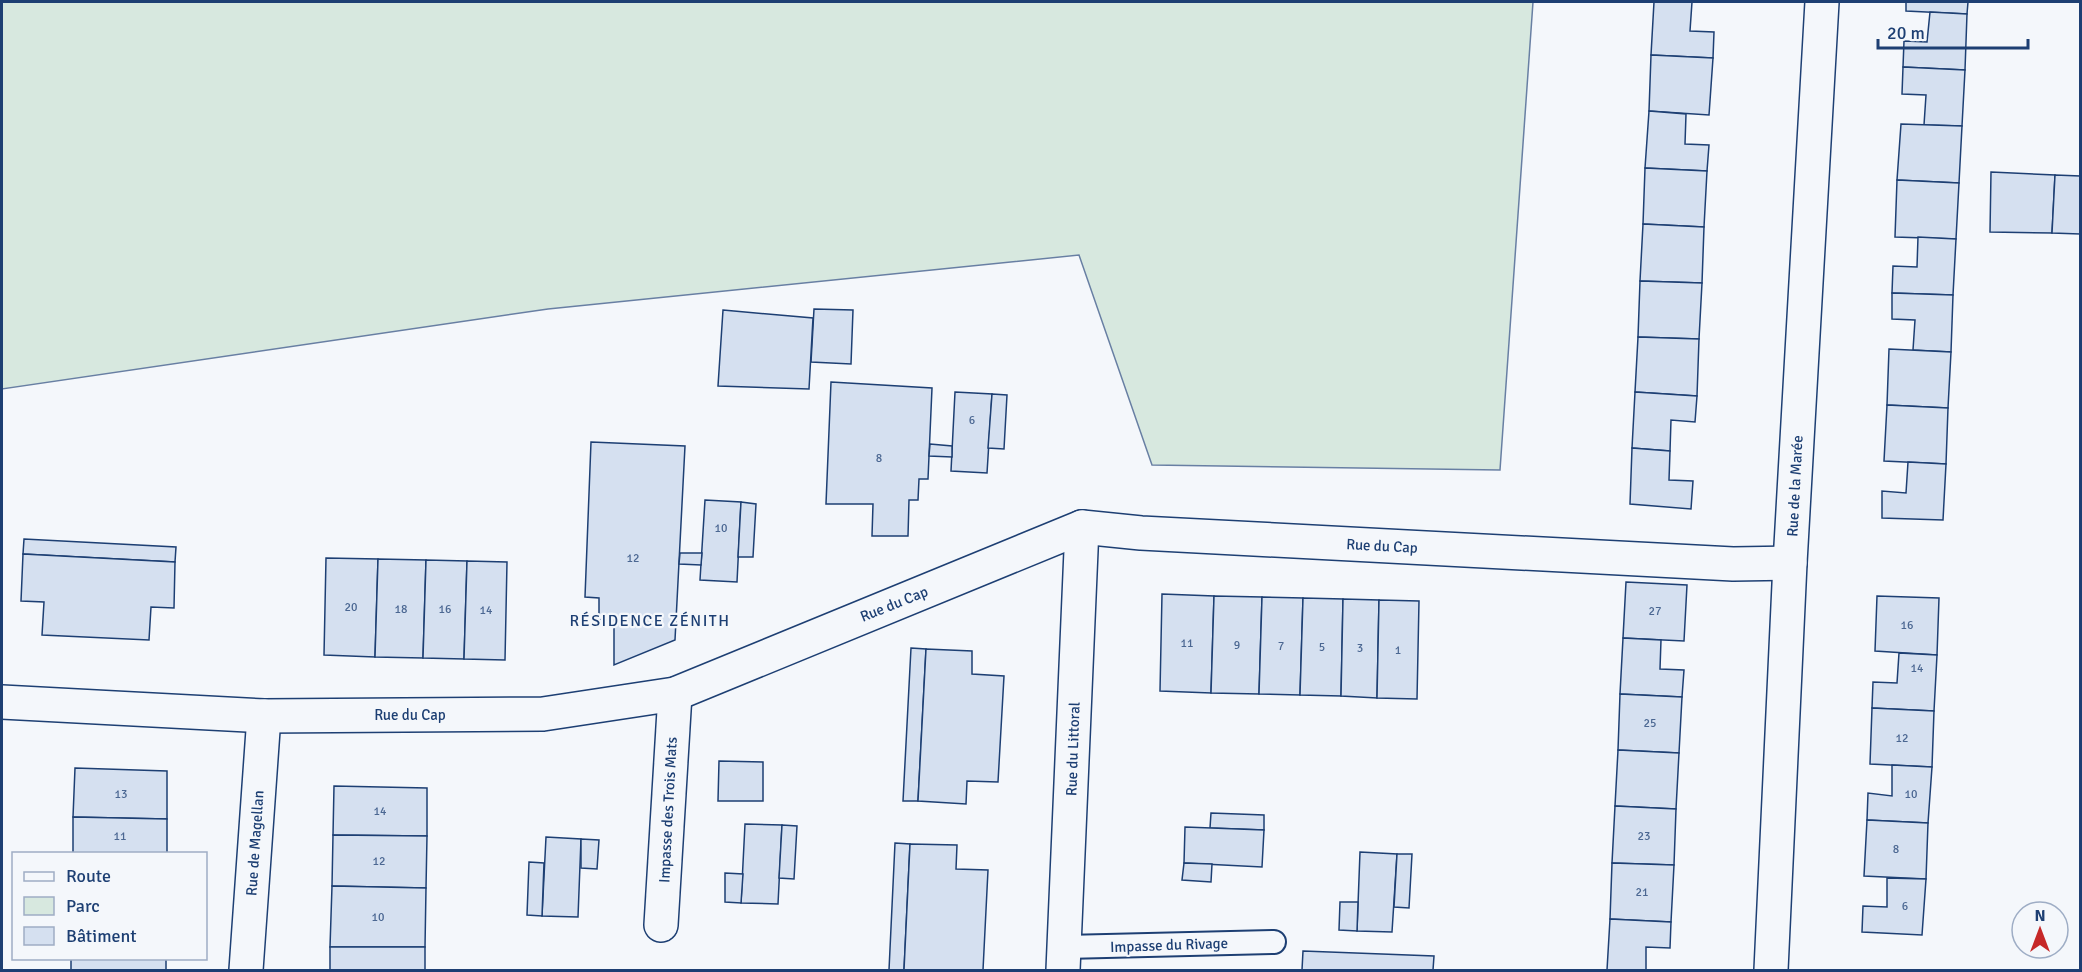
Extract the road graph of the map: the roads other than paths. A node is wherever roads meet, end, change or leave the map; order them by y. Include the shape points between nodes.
1 (1822, 2) edge
2 (1082, 527) junction
3 (1790, 563) junction
4 (675, 694) junction
5 (2, 702) edge
6 (264, 716) junction
7 (661, 925) dead end
8 (1274, 942) dead end
9 (1064, 958) edge
10 (246, 970) edge
11 (1771, 970) edge

1 - 3 street, Rue de la Marée
2 - 3 street, Rue du Cap via 1141,534 1662,561
2 - 4 street, Rue du Cap
2 - 9 street, Rue du Littoral
3 - 11 street, Rue de la Marée
4 - 6 street, Rue du Cap via 543,714
4 - 7 street, Impasse des Trois Mats
5 - 6 street, Rue du Cap
6 - 10 street, Rue de Magellan
8 - 9 lane, Impasse du Rivage

